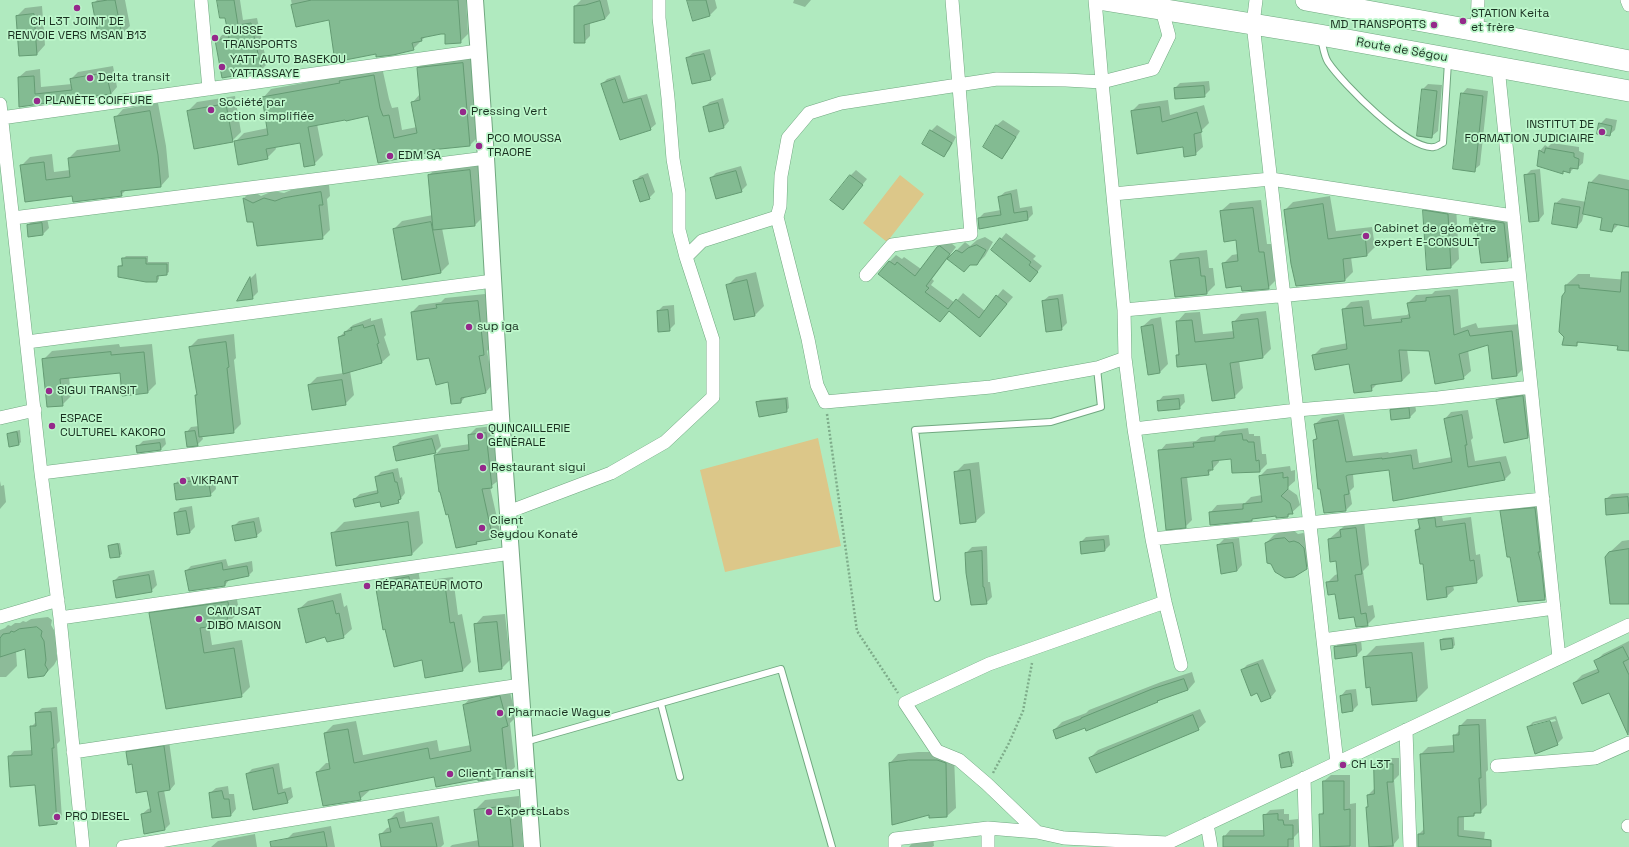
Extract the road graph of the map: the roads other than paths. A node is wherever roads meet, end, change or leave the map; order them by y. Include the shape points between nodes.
1 (201, 0) edge
2 (475, 0) edge
3 (659, 0) edge
4 (952, 0) edge
5 (1095, 0) edge
6 (1104, 0) edge
7 (1256, 0) edge
8 (1306, 0) edge
9 (1478, 0) edge
10 (1627, 0) edge
11 (1360, 5) edge
12 (1629, 6) edge
13 (1162, 10) junction
14 (1253, 24) junction
15 (1477, 31) junction
16 (1320, 35) junction
17 (478, 51) junction
18 (1448, 58) junction
19 (1629, 61) edge
20 (1498, 67) junction
21 (1102, 82) junction
22 (958, 86) junction
23 (209, 89) junction
24 (1629, 90) edge
25 (0, 104) edge
26 (1, 118) junction
27 (486, 158) junction
28 (1270, 179) junction
29 (1112, 194) junction
30 (1513, 216) junction
31 (777, 217) junction
32 (13, 218) junction
33 (686, 257) junction
34 (1520, 274) junction
35 (866, 275) dead end
36 (493, 281) junction
37 (1284, 296) junction
38 (1124, 310) junction
39 (27, 342) junction
40 (1125, 358) junction
41 (1098, 368) junction
42 (1531, 387) junction
43 (35, 410) junction
44 (1297, 410) junction
45 (501, 416) junction
46 (0, 418) edge
47 (1134, 429) junction
48 (41, 473) junction
49 (1543, 499) junction
50 (508, 512) junction
51 (1310, 523) junction
52 (1152, 539) junction
53 (511, 554) junction
54 (937, 598) dead end
55 (58, 600) junction
56 (1165, 602) junction
57 (1554, 608) junction
58 (0, 617) edge
59 (60, 618) junction
60 (1629, 625) edge
61 (1323, 640) junction
62 (1559, 658) junction
63 (1181, 665) dead end
64 (521, 685) junction
65 (661, 704) junction
66 (1406, 730) junction
67 (525, 742) junction
68 (1629, 743) edge
69 (73, 752) junction
70 (1337, 763) junction
71 (1497, 766) dead end
72 (680, 777) dead end
73 (1304, 778) junction
74 (528, 781) junction
75 (1207, 824) junction
76 (988, 828) junction
77 (1037, 832) junction
78 (1163, 845) edge
79 (82, 847) edge
80 (123, 847) edge
81 (532, 847) edge
82 (832, 847) edge
83 (895, 847) edge
84 (988, 847) edge
85 (1211, 847) edge
86 (1306, 847) edge
87 (1410, 847) edge

1 - 23 street
2 - 17 street
3 - 33 street via 679,193 679,230
4 - 22 street
5 - 21 street
6 - 13 highway, Route de Ségou
7 - 14 street
8 - 11 highway
9 - 15 street
10 - 12 street
11 - 15 highway
13 - 14 highway, Route de Ségou
13 - 21 street via 1169,36 1153,69
14 - 16 highway, Route de Ségou
14 - 28 street
15 - 19 highway
16 - 18 highway, Route de Ségou
16 - 18 lane via 1327,61 1355,93 1384,120 1415,143 1434,147 1443,143
17 - 23 street
17 - 27 street
18 - 20 highway, Route de Ségou
20 - 24 highway, Route de Ségou
20 - 30 street
21 - 22 street via 997,79
21 - 29 street
22 - 31 street via 841,103 809,113 788,138
22 - 35 street via 970,234 892,245
23 - 26 street
25 - 26 street
26 - 32 street
27 - 32 street
27 - 36 street
28 - 29 street
28 - 30 street
28 - 37 street
29 - 38 street
30 - 34 street
31 - 33 street via 702,241
31 - 41 street via 817,385 825,402 992,386
32 - 39 street
33 - 50 street via 713,340 713,397 665,442 611,473
34 - 37 street
34 - 42 street
36 - 39 street
36 - 45 street
37 - 38 street
37 - 44 street
38 - 40 street
39 - 43 street
40 - 41 street
40 - 47 street
41 - 54 lane via 1100,407 1051,422 915,430
42 - 44 street
42 - 49 street
43 - 46 street
43 - 48 street
44 - 47 street
44 - 51 street
45 - 48 street
45 - 50 street
47 - 52 street
48 - 55 street
49 - 51 street
49 - 57 street
50 - 53 street
51 - 52 street
51 - 61 street
52 - 56 street
53 - 59 street
53 - 64 street
55 - 58 street
55 - 59 street
56 - 63 street
56 - 77 street via 990,664 905,703 937,751 959,760
57 - 61 street
57 - 62 street
59 - 69 street
60 - 62 street
61 - 70 street
62 - 66 street
64 - 67 street
64 - 69 street
65 - 67 lane
65 - 72 lane
65 - 82 lane via 782,669
66 - 70 street
66 - 87 street
67 - 74 street
68 - 71 street via 1595,758
69 - 79 street
70 - 73 street
73 - 75 street
73 - 86 street
74 - 80 street
74 - 81 street
75 - 78 street
75 - 85 street
76 - 77 street
76 - 83 street via 895,839
76 - 84 street
77 - 78 street via 1064,838

